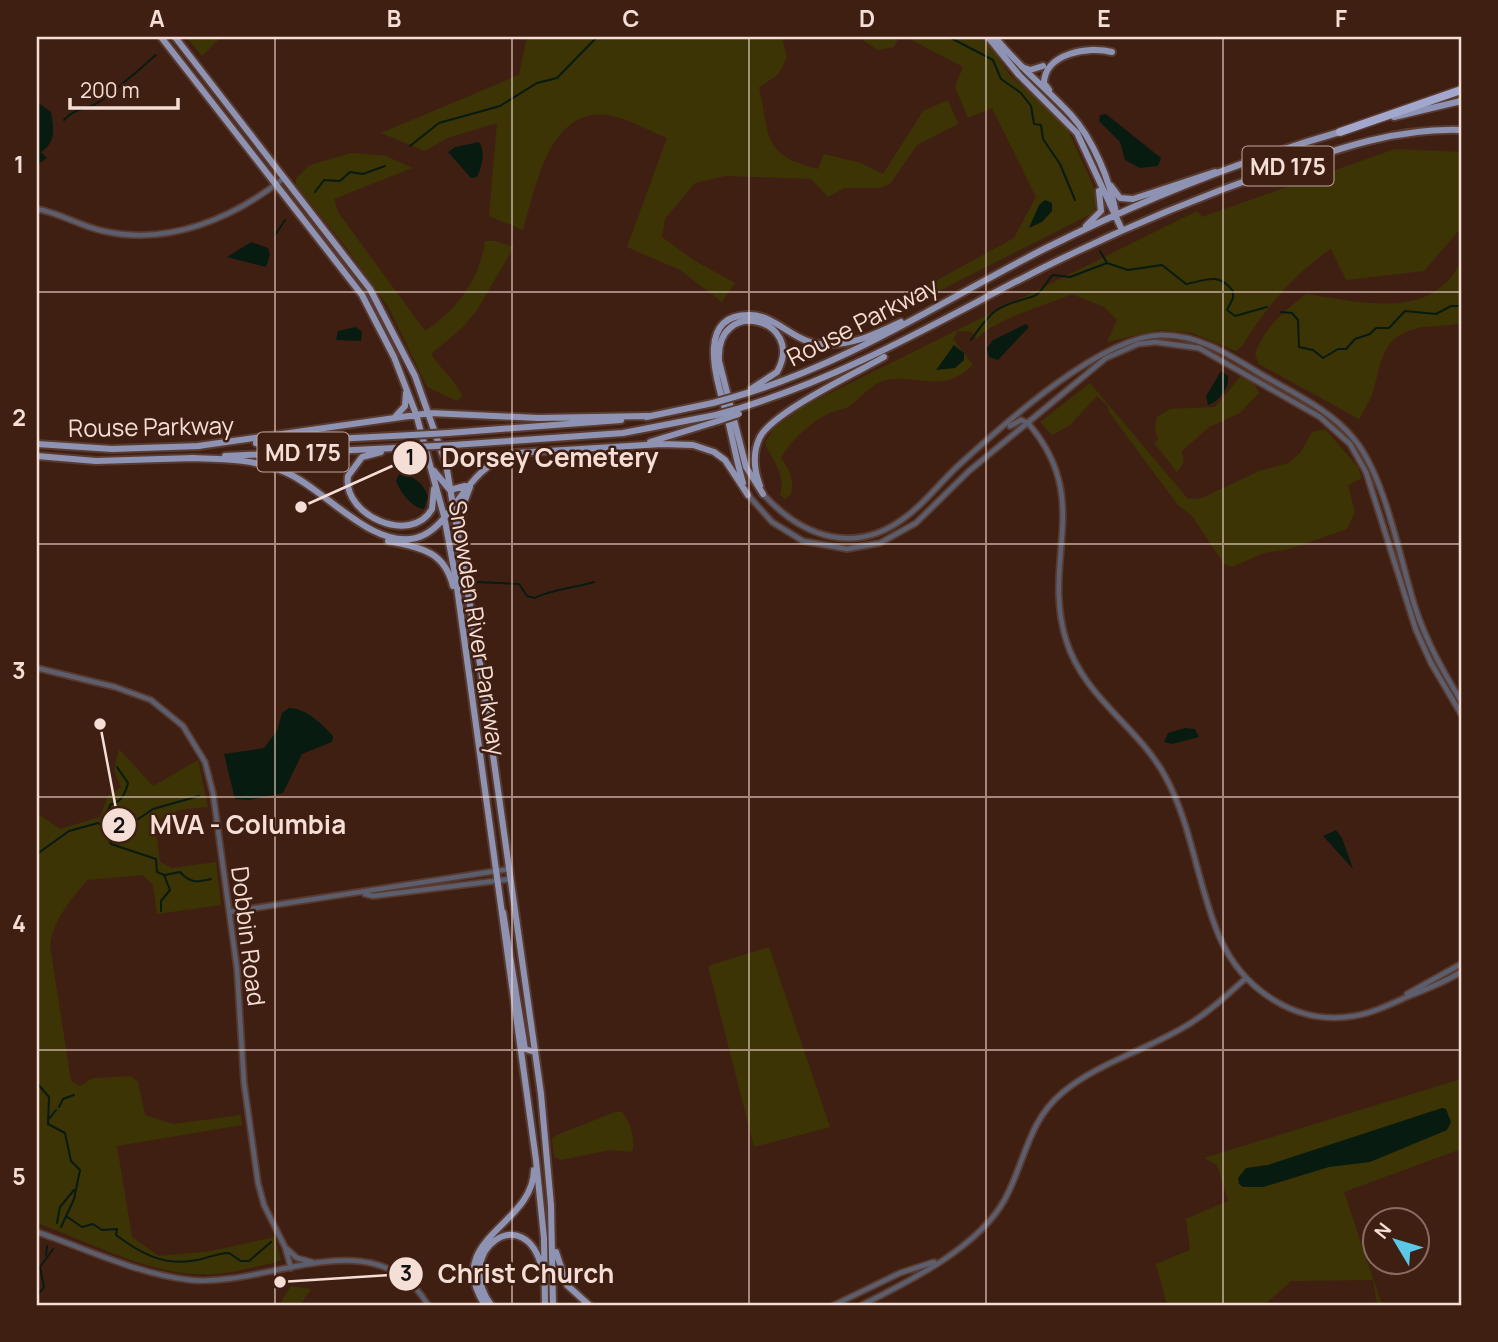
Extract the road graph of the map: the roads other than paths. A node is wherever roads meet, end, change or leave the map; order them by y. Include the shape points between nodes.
1 (161, 37) edge
2 (175, 37) edge
3 (988, 37) edge
4 (995, 37) edge
5 (1112, 52) dead end
6 (1018, 65) junction
7 (1043, 66) dead end
8 (1461, 90) edge
9 (1461, 100) edge
10 (1461, 130) edge
11 (1340, 132) junction
12 (1251, 161) junction
13 (1097, 165) junction
14 (285, 177) junction
15 (276, 184) junction
16 (37, 209) edge
17 (1116, 215) junction
18 (1122, 230) junction
19 (1070, 236) junction
20 (941, 304) junction
21 (935, 327) junction
22 (394, 357) junction
23 (407, 387) junction
24 (734, 397) junction
25 (426, 400) junction
26 (430, 413) junction
27 (416, 414) junction
28 (648, 416) junction
29 (394, 418) junction
30 (717, 418) junction
31 (1028, 423) junction
32 (995, 436) junction
33 (37, 444) edge
34 (198, 446) junction
35 (416, 447) junction
36 (621, 448) junction
37 (37, 456) edge
38 (191, 458) junction
39 (432, 466) junction
40 (481, 470) junction
41 (467, 485) junction
42 (452, 491) junction
43 (763, 494) junction
44 (748, 495) junction
45 (454, 503) junction
46 (344, 511) junction
47 (444, 516) junction
48 (461, 618) junction
49 (473, 619) junction
50 (37, 668) edge
51 (1461, 702) edge
52 (1461, 714) edge
53 (509, 869) junction
54 (494, 871) junction
55 (511, 878) junction
56 (495, 880) junction
57 (364, 893) junction
58 (498, 898) junction
59 (229, 912) junction
60 (1461, 964) edge
61 (1461, 972) edge
62 (1246, 978) junction
63 (1382, 1007) junction
64 (535, 1052) junction
65 (532, 1133) junction
66 (551, 1205) junction
67 (37, 1232) edge
68 (285, 1247) junction
69 (938, 1260) junction
70 (317, 1262) junction
71 (291, 1268) junction
72 (545, 1296) junction
73 (428, 1305) edge
74 (485, 1305) edge
75 (491, 1305) edge
76 (545, 1305) edge
77 (553, 1305) edge
78 (589, 1305) edge
79 (834, 1305) edge
80 (862, 1305) edge

1 - 15 main road, Snowden River Parkway
2 - 14 main road, Snowden River Parkway
3 - 13 main road via 1019,75 1071,125
4 - 6 main road
5 - 13 main road via 1092,49 1071,54 1051,67 1044,78 1047,88 1085,127
6 - 7 main road via 1030,70
6 - 13 main road via 1076,122
8 - 11 highway
9 - 11 main road, Rouse Parkway / MD 175
10 - 18 main road, Rouse Parkway / MD 175 via 1410,132 1344,146
11 - 12 main road, Rouse Parkway / MD 175
12 - 13 main road via 1128,200 1114,192
12 - 17 main road, Rouse Parkway / MD 175
13 - 17 main road
13 - 19 main road via 1102,208
14 - 15 street
14 - 25 main road, Snowden River Parkway via 370,289
15 - 16 street via 220,217 158,235 102,231
15 - 22 main road, Snowden River Parkway via 362,295
17 - 18 main road
17 - 19 main road, Rouse Parkway / MD 175
18 - 21 main road, Rouse Parkway / MD 175
19 - 20 main road, Rouse Parkway / MD 175
20 - 24 main road, Rouse Parkway / MD 175 via 835,361
20 - 44 main road via 845,344 805,341 760,316 736,317 725,324 715,340 713,364
21 - 30 main road, Rouse Parkway / MD 175, bridge via 842,372
21 - 43 main road via 769,425 754,459
22 - 23 main road, Snowden River Parkway
22 - 25 main road via 405,361
23 - 27 main road, Snowden River Parkway
23 - 29 main road via 405,406
24 - 28 main road, Rouse Parkway / MD 175, bridge
24 - 43 main road via 768,380 781,363 781,341 763,322 750,320 733,326 722,337 718,354 746,467
25 - 26 main road, Snowden River Parkway
26 - 27 main road
26 - 28 main road via 538,418
26 - 42 main road, Snowden River Parkway
27 - 29 main road
27 - 39 main road, Snowden River Parkway
28 - 34 main road, Rouse Parkway / MD 175, bridge via 552,427
29 - 34 main road
30 - 35 main road, Rouse Parkway / MD 175, bridge via 623,433
30 - 36 main road
31 - 32 street via 1018,421
31 - 44 street via 916,523 870,546 834,549 803,541 772,522
31 - 52 street via 1106,358 1138,344 1166,342 1209,351 1320,417 1344,436 1362,463 1416,630
31 - 62 street via 1053,458 1061,483 1059,600 1069,647 1090,689 1165,775 1219,936
32 - 43 street via 909,514 875,533 838,538 816,533 787,518
32 - 51 street via 1094,357 1123,342 1165,335 1190,338 1221,350 1333,418 1363,450 1422,627
33 - 34 main road, Rouse Parkway / MD 175 via 104,449
35 - 38 main road, Rouse Parkway / MD 175
35 - 39 main road via 358,460 347,481 352,499 383,522 415,525 428,516 434,504
36 - 40 main road via 515,453
36 - 44 main road via 674,444 708,449 726,460
37 - 38 main road, Rouse Parkway / MD 175 via 105,461
38 - 46 main road via 249,461 275,468 312,486
39 - 42 main road
39 - 47 main road, Snowden River Parkway
40 - 41 main road
40 - 49 main road via 465,496 460,520
41 - 42 main road
41 - 45 main road
42 - 45 main road, Snowden River Parkway
45 - 47 main road
45 - 49 main road, Snowden River Parkway
46 - 47 main road via 377,533 400,539 423,535
46 - 48 main road via 358,527 375,536 435,554 448,570
47 - 48 main road, Snowden River Parkway
48 - 54 main road, Snowden River Parkway
49 - 53 main road, Snowden River Parkway
50 - 59 street, Dobbin Road via 136,692 183,726 209,773
53 - 54 street
53 - 55 main road, Snowden River Parkway
54 - 56 main road, Snowden River Parkway
54 - 57 street
55 - 56 street
55 - 64 main road, Snowden River Parkway
56 - 57 street via 373,896
56 - 58 main road, Snowden River Parkway
57 - 59 street
58 - 64 main road via 506,920 526,1049
58 - 65 main road, Snowden River Parkway
59 - 68 street, Dobbin Road via 258,1183
60 - 63 street
61 - 63 street
62 - 63 street via 1275,1002 1310,1016 1344,1018
62 - 69 street via 1191,1023 1062,1092 1035,1125 1011,1187 995,1214 969,1241
64 - 66 main road, Snowden River Parkway
65 - 72 main road, Snowden River Parkway
65 - 74 main road via 529,1195 488,1235 477,1255 474,1277
66 - 77 main road, Snowden River Parkway
66 - 78 main road via 560,1271 572,1291
67 - 71 street via 179,1278 234,1279
68 - 70 street via 297,1258
68 - 71 street, Dobbin Road
69 - 79 street
69 - 80 street
70 - 71 street
70 - 73 street via 344,1259 383,1266 410,1283
72 - 75 main road via 533,1246 521,1237 507,1235 489,1244 480,1264 481,1283
72 - 76 main road, Snowden River Parkway

